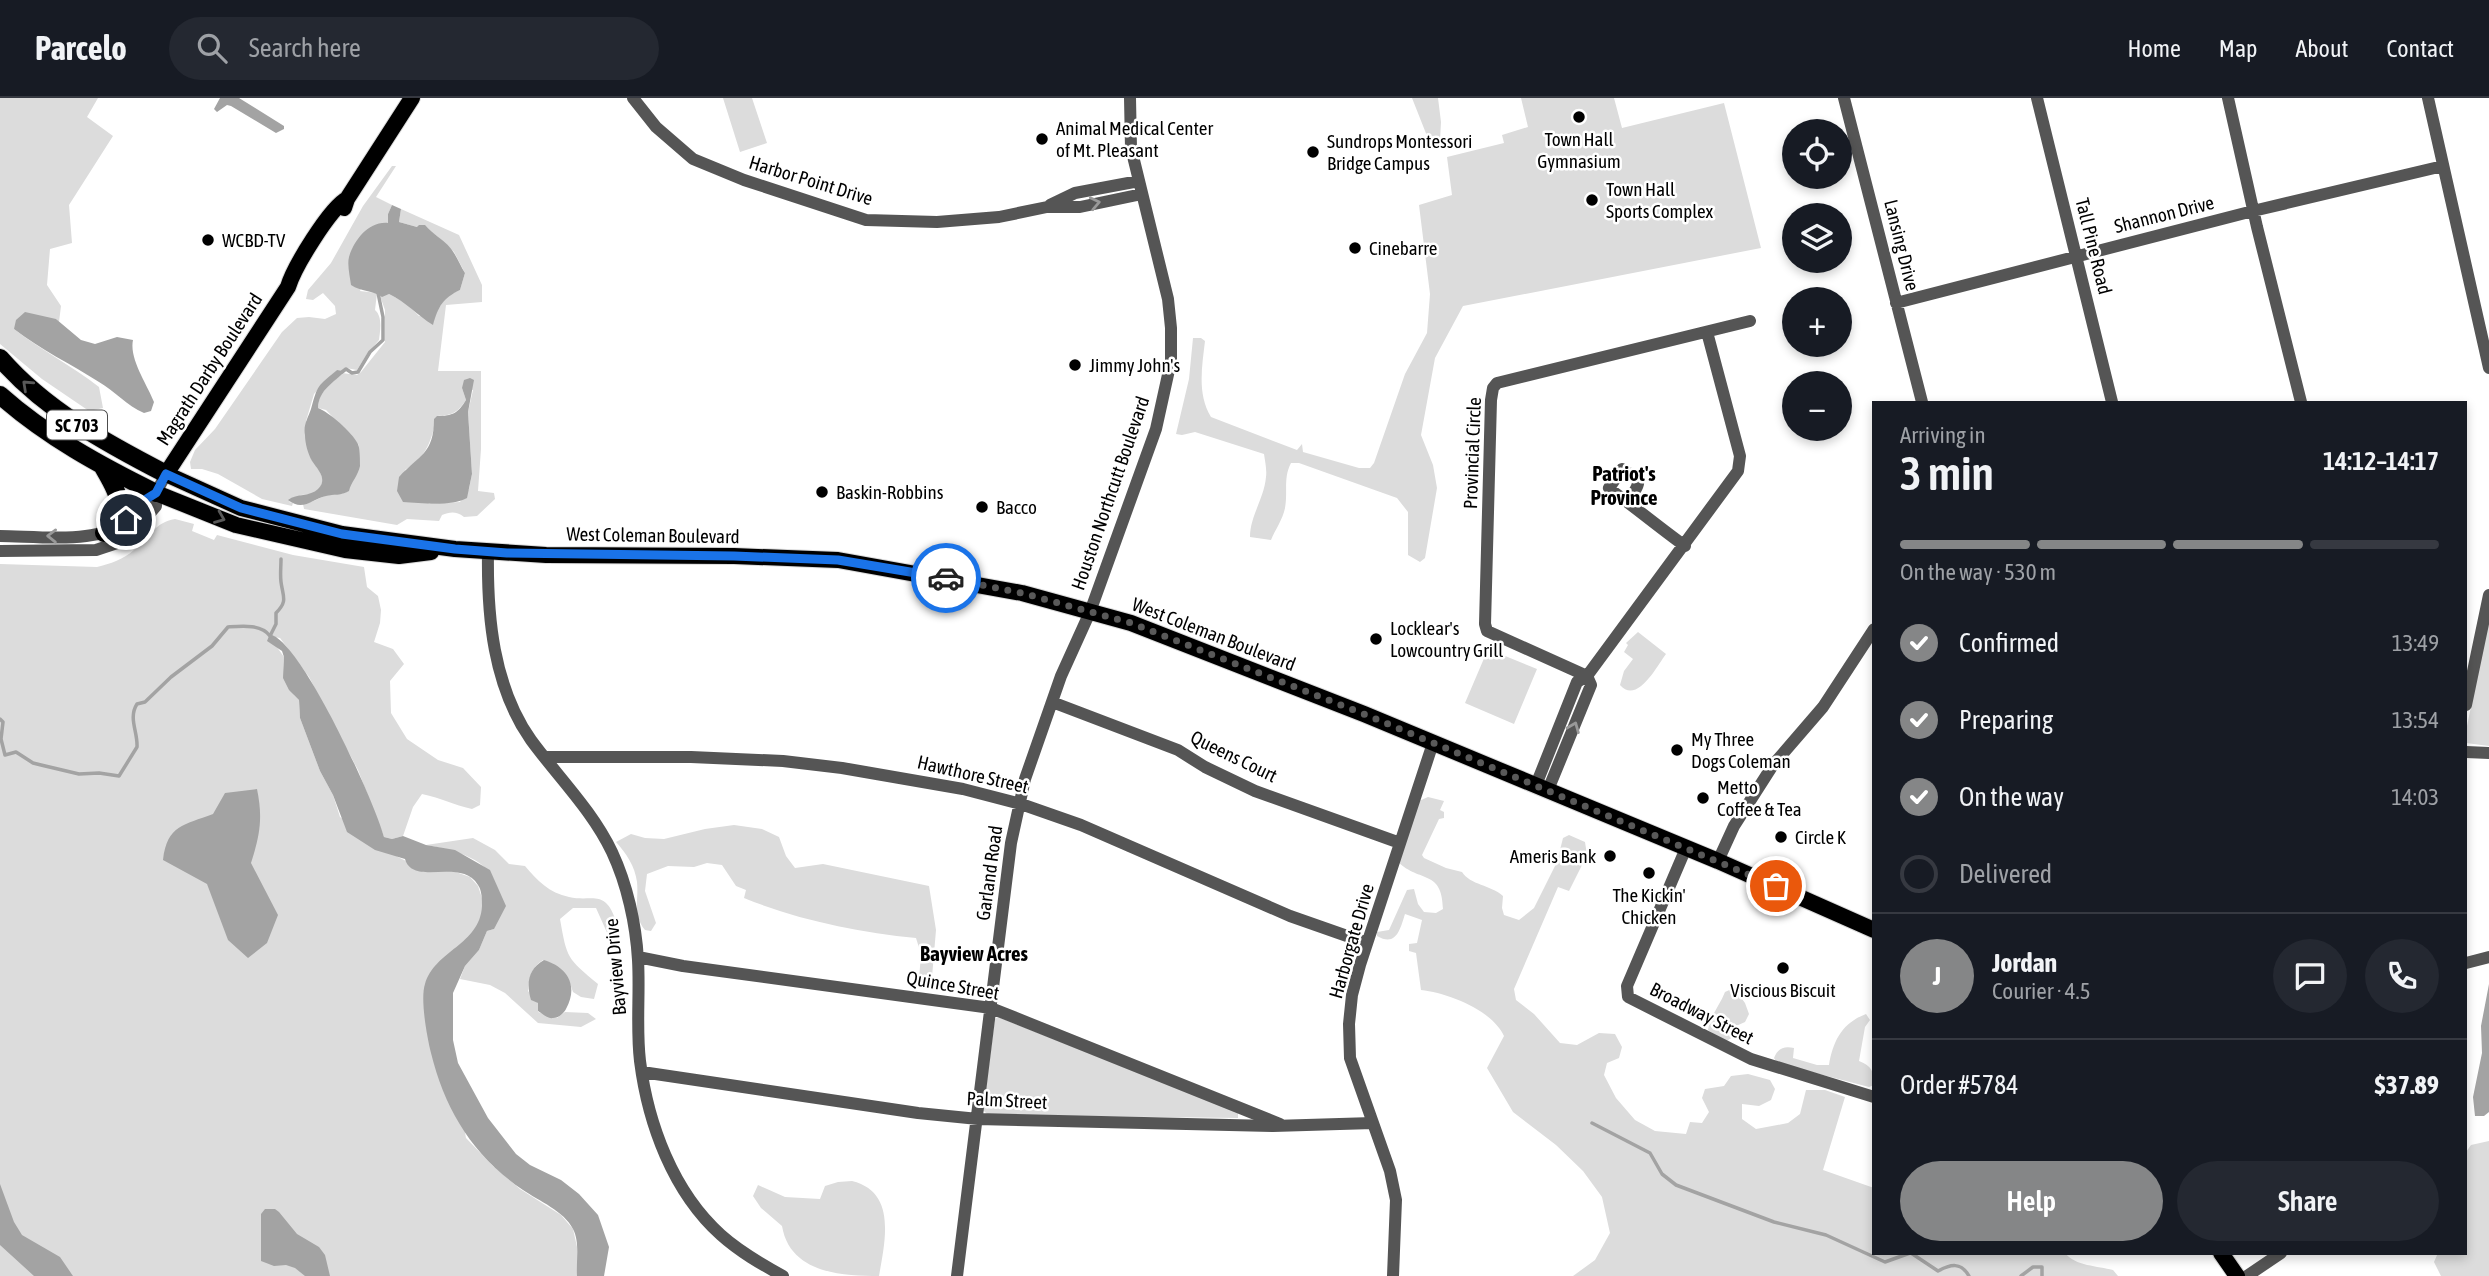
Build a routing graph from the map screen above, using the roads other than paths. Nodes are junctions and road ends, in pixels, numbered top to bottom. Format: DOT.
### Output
graph roads {
  1 [pos="412,98"];
  2 [pos="633,98"];
  3 [pos="1130,98"];
  4 [pos="1844,98"];
  5 [pos="2037,98"];
  6 [pos="2228,98"];
  7 [pos="2428,98"];
  8 [pos="2443,166"];
  9 [pos="1139,181"];
  10 [pos="1142,194"];
  11 [pos="1047,207"];
  12 [pos="2253,211"];
  13 [pos="2077,256"];
  14 [pos="1896,303"];
  15 [pos="1750,321"];
  16 [pos="1707,332"];
  17 [pos="0,358"];
  18 [pos="2489,369"];
  19 [pos="0,395"];
  20 [pos="1922,401"];
  21 [pos="2112,401"];
  22 [pos="2301,401"];
  23 [pos="103,467"];
  24 [pos="166,474"];
  25 [pos="156,493"];
  26 [pos="1630,504"];
  27 [pos="104,533"];
  28 [pos="0,536"];
  29 [pos="1685,546"];
  30 [pos="455,549"];
  31 [pos="0,551"];
  32 [pos="488,552"];
  33 [pos="2489,595"];
  34 [pos="1090,612"];
  35 [pos="1872,636"];
  36 [pos="1587,676"];
  37 [pos="2467,700"];
  38 [pos="1052,702"];
  39 [pos="1433,743"];
  40 [pos="2467,752"];
  41 [pos="2489,753"];
  42 [pos="544,757"];
  43 [pos="1542,788"];
  44 [pos="1021,804"];
  45 [pos="1400,843"];
  46 [pos="1686,848"];
  47 [pos="1718,861"];
  48 [pos="1872,929"];
  49 [pos="1367,943"];
  50 [pos="638,957"];
  51 [pos="2489,957"];
  52 [pos="2467,963"];
  53 [pos="991,1008"];
  54 [pos="642,1072"];
  55 [pos="1872,1096"];
  56 [pos="978,1119"];
  57 [pos="1373,1123"];
  58 [pos="1284,1126"];
  59 [pos="2222,1255"];
  60 [pos="2278,1255"];
  61 [pos="783,1276"];
  62 [pos="957,1276"];
  63 [pos="1393,1276"];
  64 [pos="2237,1276"];
  65 [pos="2246,1276"];
  1 -- 24 [label="main road, Magrath Darby Boulevard"];
  2 -- 11 [label="street, Harbor Point Drive"];
  3 -- 9 [label="street, Houston Northcutt Boulevard"];
  4 -- 14 [label="street, Lansing Drive"];
  5 -- 13 [label="street, Tall Pine Road"];
  6 -- 12 [label="street"];
  7 -- 8 [label="street"];
  8 -- 12 [label="street, Shannon Drive"];
  8 -- 18 [label="street"];
  9 -- 10 [label="street, Houston Northcutt Boulevard"];
  9 -- 11 [label="street, Harbor Point Drive"];
  11 -- 10 [label="street, Harbor Point Drive, one-way"];
  10 -- 34 [label="street, Houston Northcutt Boulevard"];
  12 -- 13 [label="street, Shannon Drive"];
  12 -- 22 [label="street"];
  13 -- 14 [label="street, Shannon Drive"];
  13 -- 21 [label="street, Tall Pine Road"];
  14 -- 20 [label="street, Lansing Drive"];
  15 -- 16 [label="street, Provincial Circle"];
  16 -- 29 [label="street"];
  16 -- 36 [label="street, Provincial Circle"];
  24 -- 17 [label="highway, SC 703, one-way"];
  19 -- 23 [label="highway, SC 703"];
  23 -- 25 [label="highway, SC 703"];
  23 -- 27 [label="highway"];
  24 -- 25 [label="street"];
  24 -- 30 [label="main road, West Coleman Boulevard / SC 703"];
  25 -- 27 [label="street"];
  25 -- 30 [label="main road, West Coleman Boulevard / SC 703, one-way"];
  25 -- 31 [label="street"];
  26 -- 29 [label="street"];
  27 -- 28 [label="street, one-way"];
  29 -- 36 [label="street"];
  30 -- 32 [label="main road, West Coleman Boulevard / SC 703"];
  32 -- 34 [label="main road, West Coleman Boulevard / SC 703"];
  32 -- 42 [label="street, Bayview Drive"];
  33 -- 37 [label="street"];
  34 -- 38 [label="street, Garland Road"];
  34 -- 39 [label="main road, West Coleman Boulevard / SC 703"];
  35 -- 47 [label="street"];
  36 -- 43 [label="street"];
  38 -- 44 [label="street, Garland Road"];
  38 -- 45 [label="street, Queens Court"];
  39 -- 43 [label="main road, West Coleman Boulevard / SC 703"];
  39 -- 45 [label="street, Harborgate Drive"];
  40 -- 41 [label="street"];
  42 -- 44 [label="street, Hawthore Street"];
  42 -- 50 [label="street, Bayview Drive"];
  43 -- 46 [label="main road, West Coleman Boulevard / SC 703"];
  44 -- 49 [label="street, Hawthore Street"];
  44 -- 53 [label="street, Garland Road"];
  45 -- 49 [label="street, Harborgate Drive"];
  46 -- 47 [label="main road, West Coleman Boulevard / SC 703"];
  46 -- 55 [label="street, Broadway Street"];
  47 -- 48 [label="main road, West Coleman Boulevard / SC 703"];
  49 -- 57 [label="street, Harborgate Drive"];
  50 -- 53 [label="street, Quince Street"];
  50 -- 54 [label="street, Bayview Drive"];
  51 -- 52 [label="street"];
  53 -- 56 [label="street, Garland Road"];
  53 -- 58 [label="street, Quince Street"];
  54 -- 56 [label="street, Palm Street"];
  54 -- 61 [label="street, Bayview Drive"];
  56 -- 58 [label="street, Palm Street"];
  56 -- 62 [label="street, Garland Road"];
  57 -- 58 [label="street, Palm Street"];
  57 -- 63 [label="street, Harborgate Drive"];
  59 -- 64 [label="main road"];
  60 -- 65 [label="street"];
}
